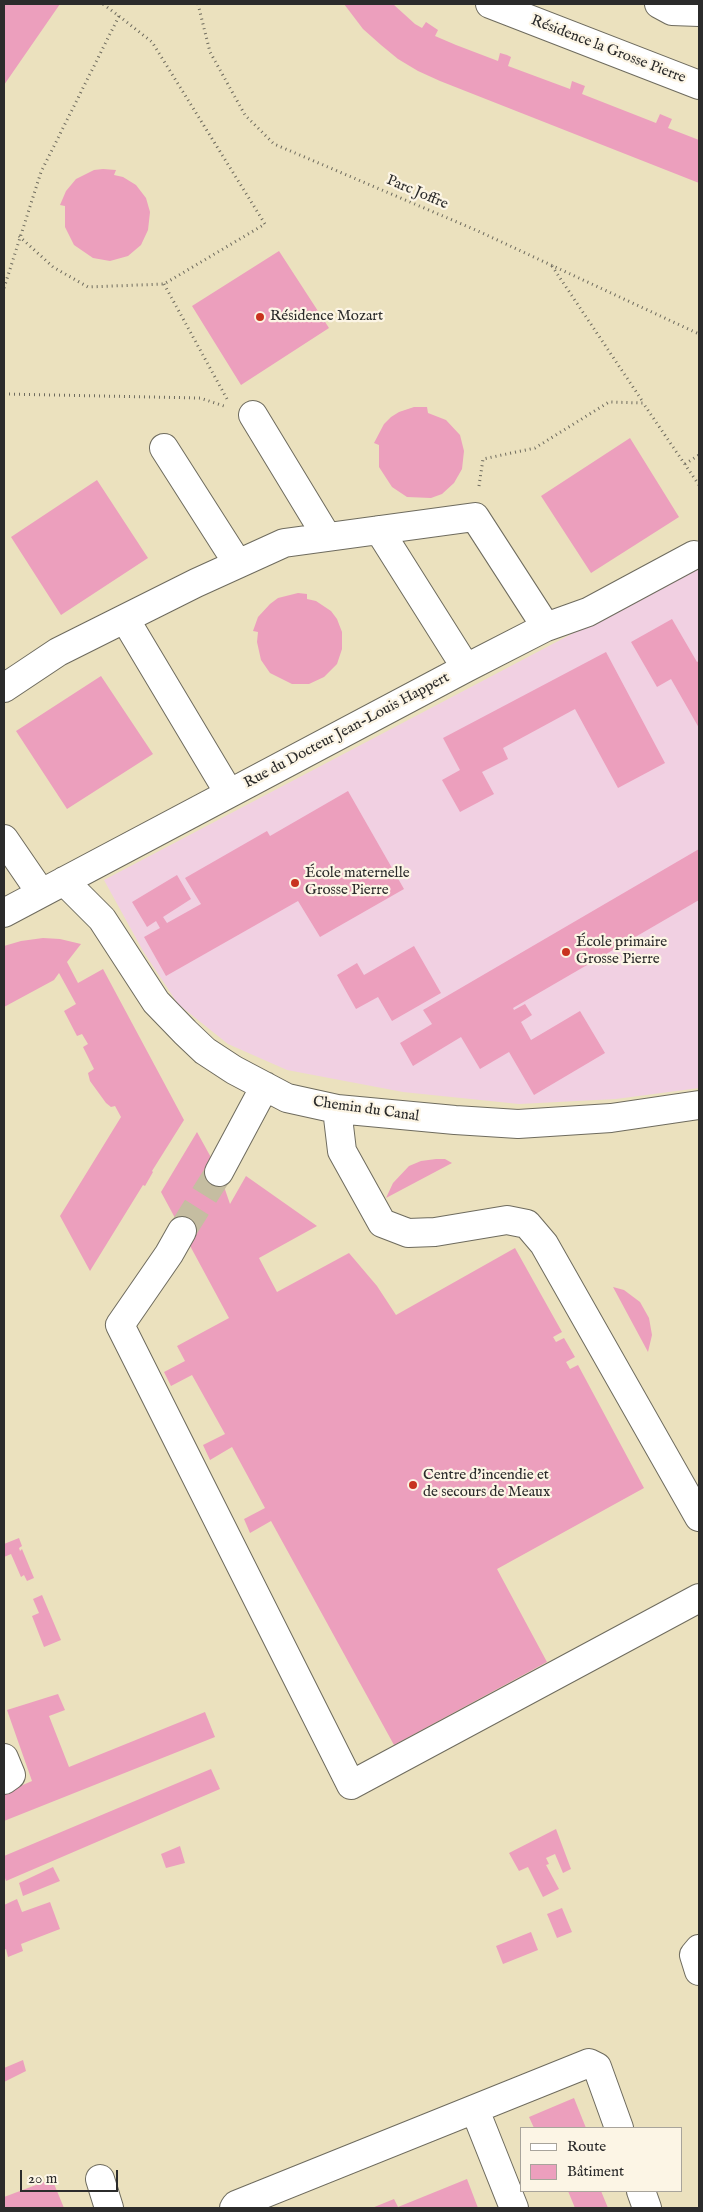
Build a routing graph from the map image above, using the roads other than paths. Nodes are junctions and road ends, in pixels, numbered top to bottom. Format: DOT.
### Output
graph roads {
  1 [pos="490,4"];
  2 [pos="658,4"];
  3 [pos="699,12"];
  4 [pos="699,85"];
  5 [pos="243,412"];
  6 [pos="164,448"];
  7 [pos="379,530"];
  8 [pos="327,538"];
  9 [pos="694,555"];
  10 [pos="238,564"];
  11 [pos="125,619"];
  12 [pos="546,627"];
  13 [pos="466,668"];
  14 [pos="4,688"];
  15 [pos="229,793"];
  16 [pos="4,840"];
  17 [pos="52,887"];
  18 [pos="4,913"];
  19 [pos="265,1086"];
  20 [pos="699,1107"];
  21 [pos="337,1109"];
  22 [pos="219,1172"];
  23 [pos="182,1231"];
  24 [pos="699,1517"];
  25 [pos="699,1598"];
  26 [pos="4,1758"];
  27 [pos="4,1780"];
  28 [pos="699,1949"];
  29 [pos="699,1971"];
  30 [pos="475,2110"];
  31 [pos="619,2127"];
  32 [pos="100,2179"];
  33 [pos="641,2192"];
  34 [pos="109,2208"];
  35 [pos="234,2208"];
  36 [pos="514,2208"];
  37 [pos="647,2208"];
  1 -- 4 [label="street, Résidence la Grosse Pierre"];
  2 -- 3 [label="street"];
  5 -- 8 [label="street"];
  6 -- 10 [label="street"];
  7 -- 8 [label="street"];
  7 -- 12 [label="street"];
  7 -- 13 [label="street"];
  8 -- 10 [label="street"];
  9 -- 12 [label="street, Rue du Docteur Jean-Louis Happert"];
  10 -- 11 [label="street"];
  11 -- 14 [label="street"];
  11 -- 15 [label="street"];
  12 -- 13 [label="street, Rue du Docteur Jean-Louis Happert"];
  13 -- 15 [label="street, Rue du Docteur Jean-Louis Happert"];
  15 -- 17 [label="street, Rue du Docteur Jean-Louis Happert"];
  16 -- 17 [label="street, Chemin du Canal"];
  17 -- 18 [label="street, Rue du Docteur Jean-Louis Happert"];
  17 -- 19 [label="street, Chemin du Canal"];
  19 -- 21 [label="street, Chemin du Canal"];
  19 -- 22 [label="street"];
  20 -- 21 [label="street, Chemin du Canal"];
  21 -- 24 [label="street"];
  23 -- 25 [label="street"];
  26 -- 27 [label="street"];
  28 -- 29 [label="street"];
  30 -- 31 [label="street"];
  30 -- 35 [label="street"];
  30 -- 36 [label="street"];
  32 -- 34 [label="street"];
  33 -- 37 [label="street"];
}
